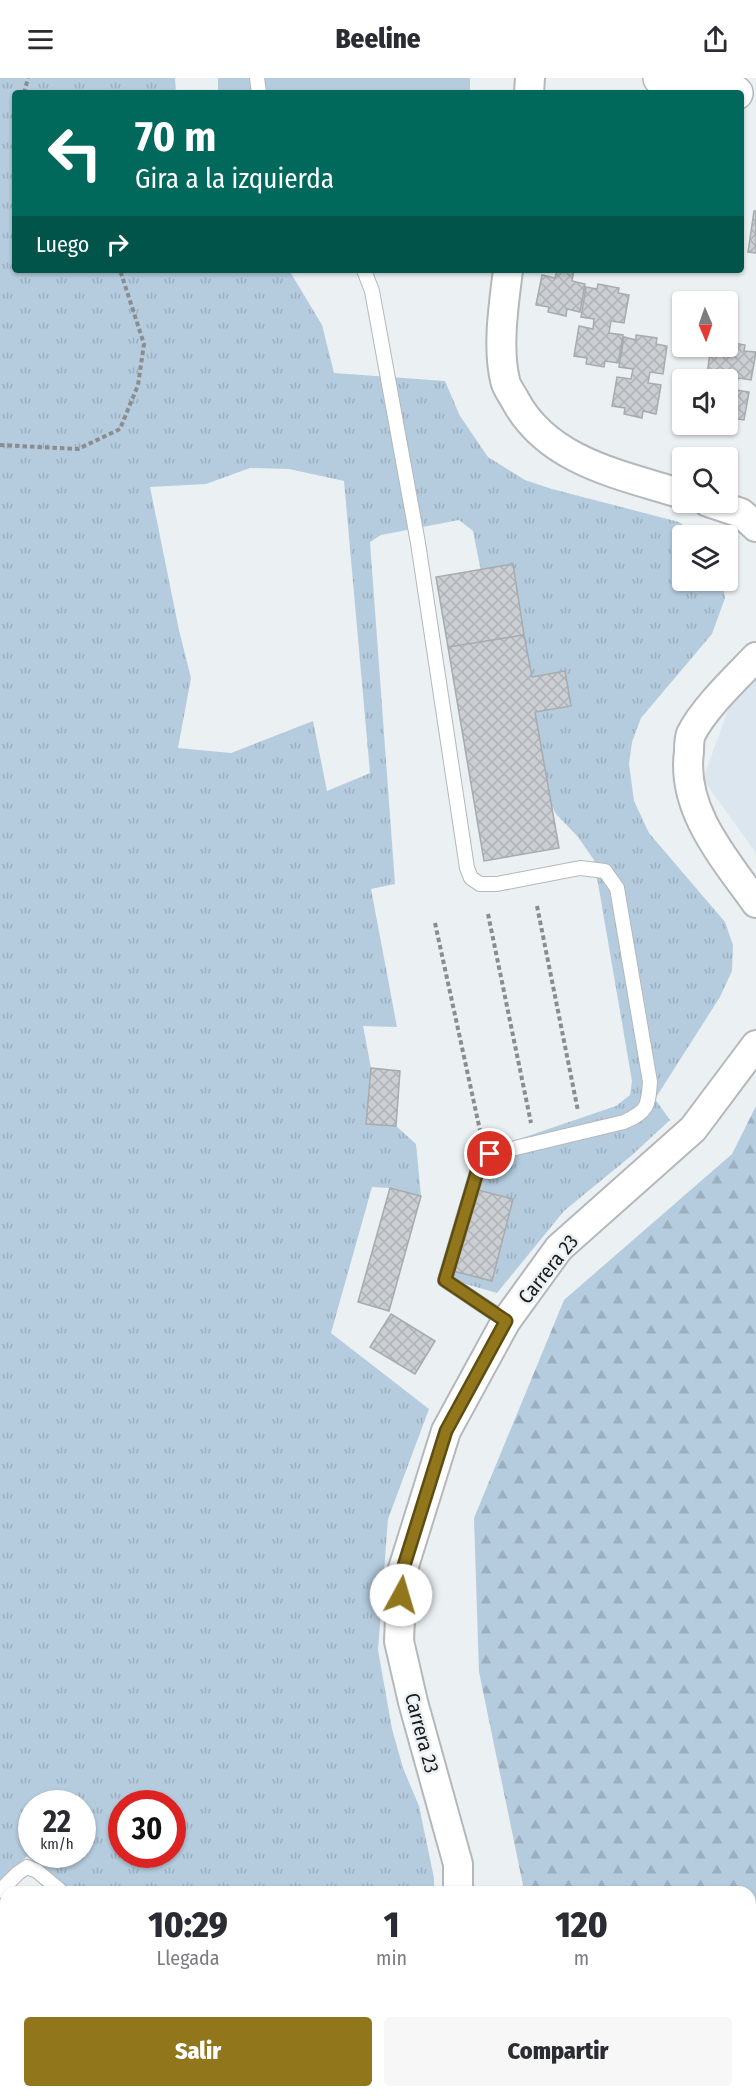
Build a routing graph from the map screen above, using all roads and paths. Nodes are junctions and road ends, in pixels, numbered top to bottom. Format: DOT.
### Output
graph roads {
  1 [pos="660,78"];
  2 [pos="721,90"];
  3 [pos="121,273"];
  4 [pos="365,273"];
  5 [pos="508,273"];
  6 [pos="0,445"];
  7 [pos="672,491"];
  8 [pos="738,512"];
  9 [pos="756,527"];
  10 [pos="756,657"];
  11 [pos="756,903"];
  12 [pos="537,906"];
  13 [pos="488,915"];
  14 [pos="435,923"];
  15 [pos="756,1045"];
  16 [pos="579,1118"];
  17 [pos="532,1127"];
  18 [pos="481,1136"];
  19 [pos="506,1321"];
  20 [pos="5,1886"];
  21 [pos="55,1886"];
  22 [pos="458,1886"];
  1 -- 2 [label="street"];
  3 -- 6 [label="path"];
  4 -- 19 [label="lane"];
  5 -- 7 [label="street"];
  8 -- 9 [label="street"];
  10 -- 11 [label="street"];
  12 -- 16 [label="path"];
  13 -- 17 [label="path"];
  14 -- 18 [label="path"];
  15 -- 19 [label="street, Carrera 23"];
  19 -- 22 [label="street, Carrera 23"];
  20 -- 21 [label="lane"];
}
